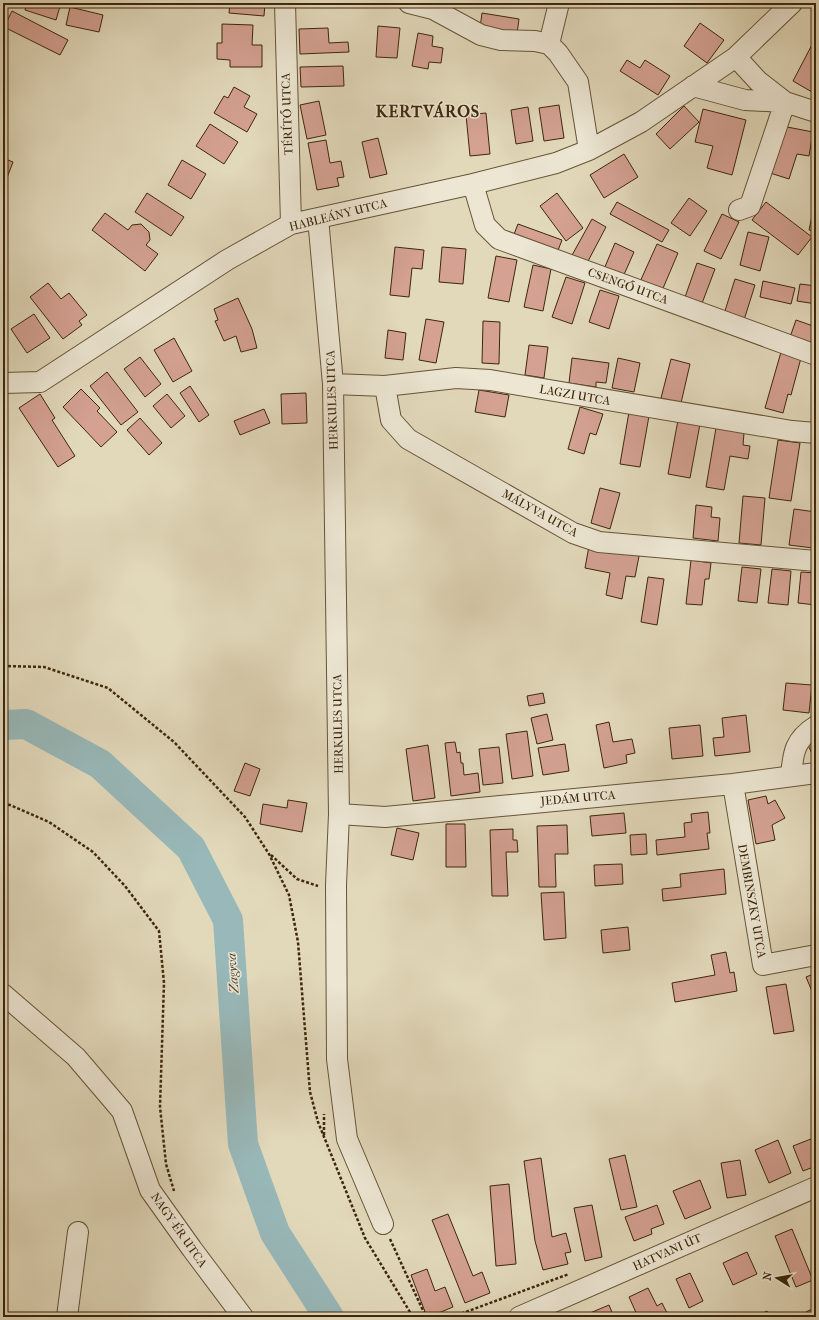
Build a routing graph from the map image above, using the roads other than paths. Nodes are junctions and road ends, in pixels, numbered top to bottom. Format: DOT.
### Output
graph roads {
  1 [pos="285,3"];
  2 [pos="410,3"];
  3 [pos="559,3"];
  4 [pos="792,3"];
  5 [pos="550,44"];
  6 [pos="736,57"];
  7 [pos="693,86"];
  8 [pos="785,102"];
  9 [pos="816,112"];
  10 [pos="589,150"];
  11 [pos="473,184"];
  12 [pos="739,210"];
  13 [pos="318,218"];
  14 [pos="291,224"];
  15 [pos="816,355"];
  16 [pos="3,383"];
  17 [pos="333,384"];
  18 [pos="385,386"];
  19 [pos="816,433"];
  20 [pos="816,561"];
  21 [pos="816,726"];
  22 [pos="816,773"];
  23 [pos="791,776"];
  24 [pos="732,784"];
  25 [pos="339,814"];
  26 [pos="816,955"];
  27 [pos="3,994"];
  28 [pos="816,1187"];
  29 [pos="383,1224"];
  30 [pos="78,1232"];
  31 [pos="67,1317"];
  32 [pos="243,1317"];
  33 [pos="519,1317"];
  1 -- 14 [label="street, TÉRÍTŐ UTCA"];
  2 -- 5 [label="street"];
  3 -- 5 [label="street"];
  4 -- 6 [label="street, HABLEÁNY UTCA"];
  5 -- 10 [label="street"];
  6 -- 7 [label="street, HABLEÁNY UTCA"];
  6 -- 8 [label="street"];
  7 -- 8 [label="street"];
  7 -- 10 [label="street, HABLEÁNY UTCA"];
  8 -- 9 [label="street"];
  8 -- 12 [label="street"];
  10 -- 11 [label="street, HABLEÁNY UTCA"];
  11 -- 13 [label="street, HABLEÁNY UTCA"];
  11 -- 15 [label="street, CSENGŐ UTCA"];
  13 -- 14 [label="street, HABLEÁNY UTCA"];
  13 -- 17 [label="street, HERKULES UTCA"];
  14 -- 16 [label="street, HABLEÁNY UTCA"];
  17 -- 18 [label="street, LAGZI UTCA"];
  17 -- 25 [label="street, HERKULES UTCA"];
  18 -- 19 [label="street, LAGZI UTCA"];
  18 -- 20 [label="street, MÁLYVA UTCA"];
  21 -- 23 [label="street"];
  22 -- 23 [label="street, JEDÁM UTCA"];
  23 -- 24 [label="street, JEDÁM UTCA"];
  24 -- 25 [label="street, JEDÁM UTCA"];
  24 -- 26 [label="street, DEMBINSZKY UTCA"];
  25 -- 29 [label="street, HERKULES UTCA"];
  27 -- 32 [label="street, NAGY-ÉR UTCA"];
  28 -- 33 [label="street, HATVANI ÚT"];
  30 -- 31 [label="street"];
}
